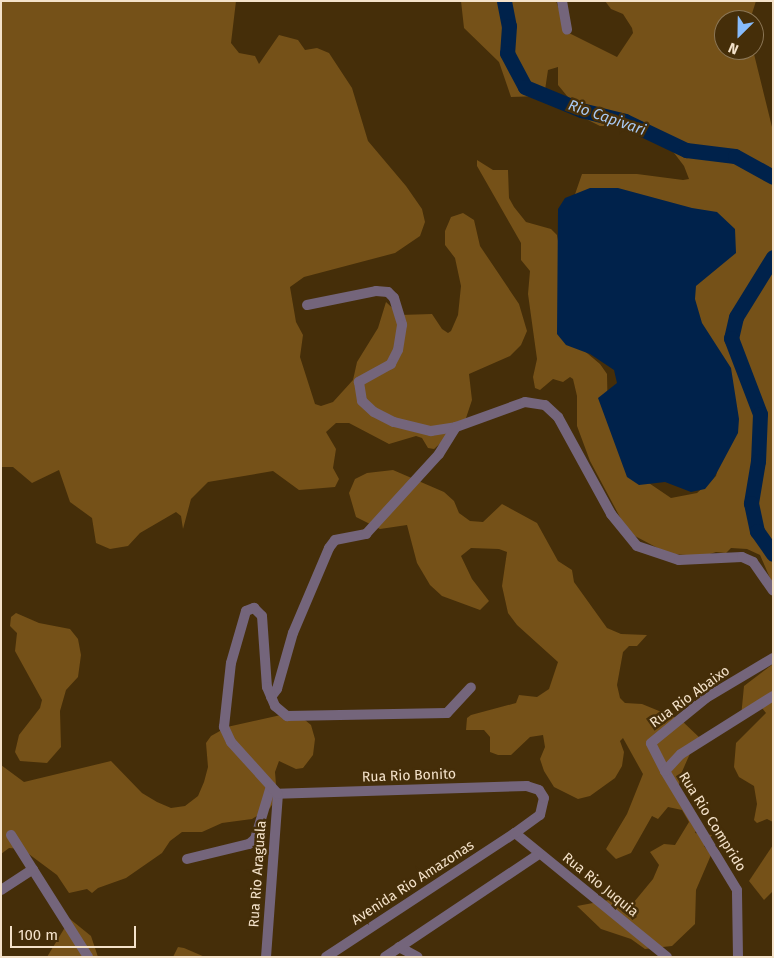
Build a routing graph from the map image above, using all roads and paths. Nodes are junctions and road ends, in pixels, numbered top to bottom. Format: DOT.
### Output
graph roads {
  1 [pos="562,1"];
  2 [pos="567,30"];
  3 [pos="308,304"];
  4 [pos="456,427"];
  5 [pos="773,591"];
  6 [pos="773,658"];
  7 [pos="471,687"];
  8 [pos="773,696"];
  9 [pos="271,697"];
  10 [pos="668,768"];
  11 [pos="275,790"];
  12 [pos="516,833"];
  13 [pos="11,835"];
  14 [pos="539,854"];
  15 [pos="187,859"];
  16 [pos="34,869"];
  17 [pos="1,890"];
  18 [pos="399,947"];
  19 [pos="88,957"];
  20 [pos="266,957"];
  21 [pos="326,957"];
  22 [pos="385,957"];
  23 [pos="418,957"];
  24 [pos="668,957"];
  25 [pos="738,957"];
  1 -- 2 [label="street"];
  3 -- 4 [label="street"];
  4 -- 5 [label="street"];
  4 -- 9 [label="street"];
  6 -- 10 [label="street, Rua Rio Abaixo"];
  7 -- 9 [label="street"];
  8 -- 10 [label="street"];
  9 -- 11 [label="street"];
  10 -- 25 [label="street, Rua Rio Comprido"];
  11 -- 12 [label="street, Rua Rio Bonito"];
  11 -- 15 [label="street"];
  11 -- 20 [label="street, Rua Rio Araguala"];
  12 -- 14 [label="street, Rua Rio Juquia"];
  12 -- 21 [label="street, Avenida Rio Amazonas"];
  13 -- 16 [label="street"];
  14 -- 18 [label="street"];
  14 -- 24 [label="street, Rua Rio Juquia"];
  16 -- 17 [label="street"];
  16 -- 19 [label="street"];
  18 -- 22 [label="street"];
  18 -- 23 [label="street"];
}
